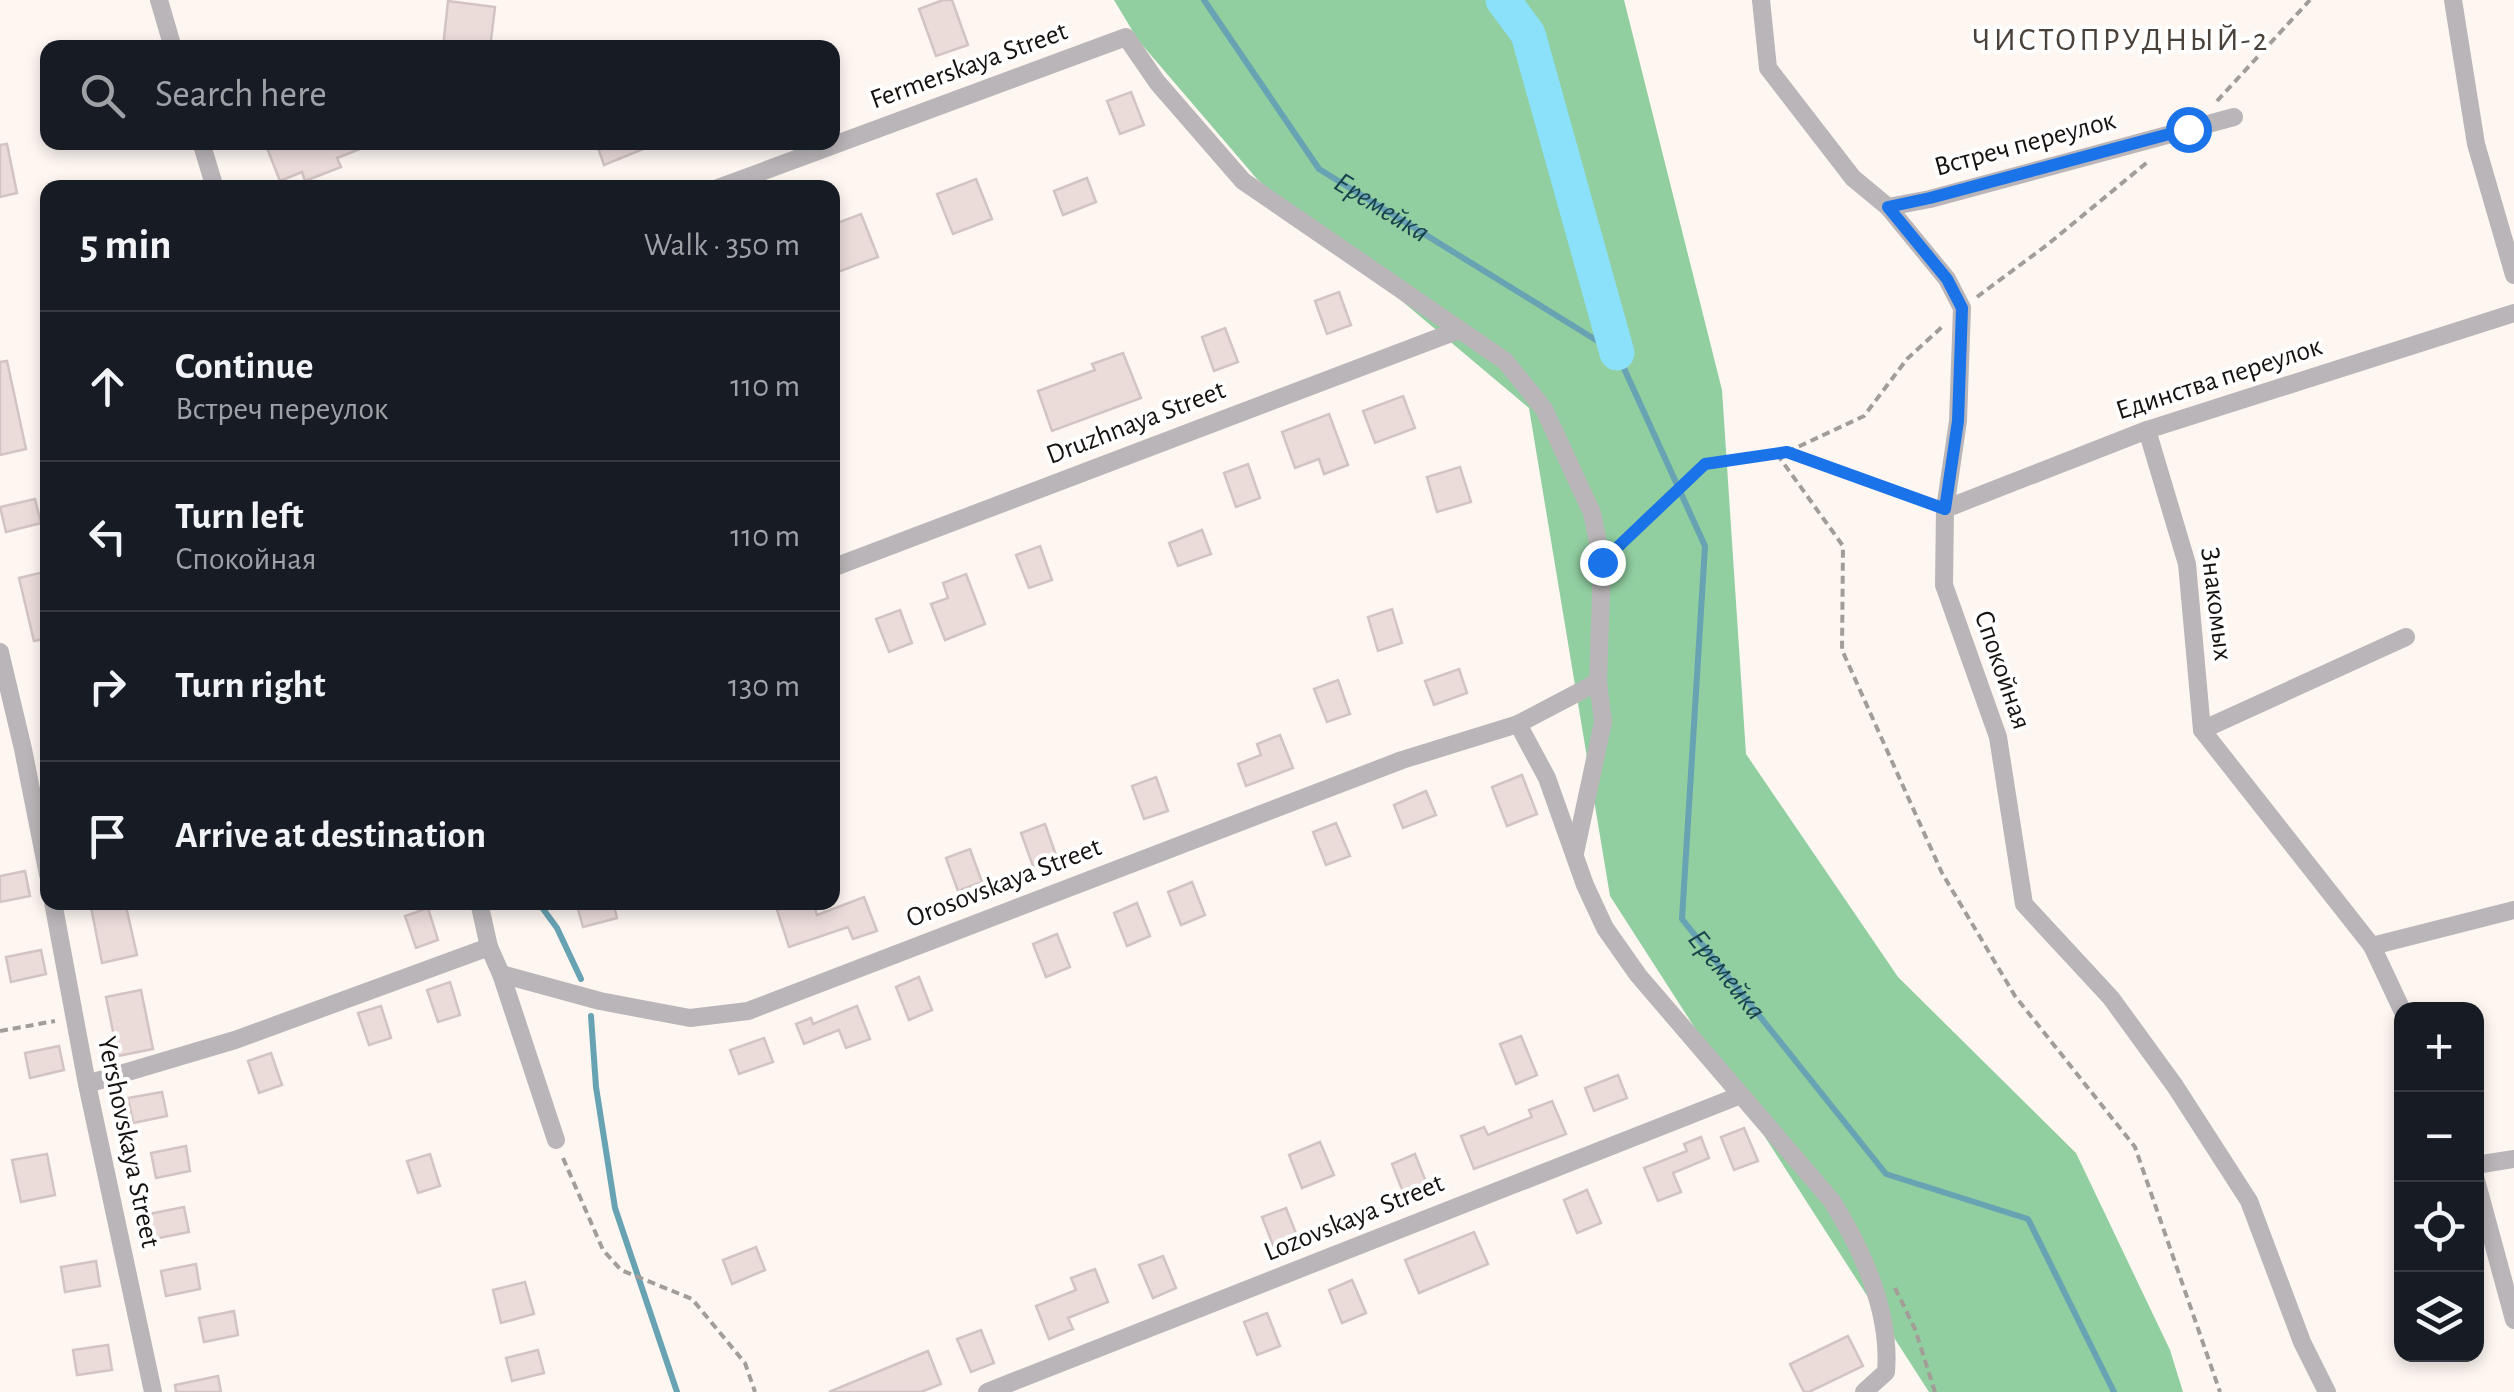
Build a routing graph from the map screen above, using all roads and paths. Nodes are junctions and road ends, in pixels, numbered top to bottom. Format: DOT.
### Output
graph roads {
  1 [pos="158,0"];
  2 [pos="1761,0"];
  3 [pos="2310,0"];
  4 [pos="2453,0"];
  5 [pos="170,40"];
  6 [pos="2212,106"];
  7 [pos="2234,117"];
  8 [pos="840,143"];
  9 [pos="204,150"];
  10 [pos="821,150"];
  11 [pos="2158,154"];
  12 [pos="2142,167"];
  13 [pos="213,180"];
  14 [pos="740,180"];
  15 [pos="1888,207"];
  16 [pos="2514,275"];
  17 [pos="2514,312"];
  18 [pos="1459,330"];
  19 [pos="2147,430"];
  20 [pos="1777,454"];
  21 [pos="1945,509"];
  22 [pos="1602,562"];
  23 [pos="840,565"];
  24 [pos="2406,637"];
  25 [pos="0,652"];
  26 [pos="1598,682"];
  27 [pos="1518,724"];
  28 [pos="2202,730"];
  29 [pos="40,833"];
  30 [pos="1575,853"];
  31 [pos="54,910"];
  32 [pos="481,910"];
  33 [pos="2514,910"];
  34 [pos="2372,946"];
  35 [pos="490,947"];
  36 [pos="501,974"];
  37 [pos="2398,1002"];
  38 [pos="74,1018"];
  39 [pos="0,1031"];
  40 [pos="87,1084"];
  41 [pos="1741,1095"];
  42 [pos="556,1140"];
  43 [pos="2514,1159"];
  44 [pos="2484,1164"];
  45 [pos="2477,1182"];
  46 [pos="1893,1283"];
  47 [pos="2514,1320"];
  48 [pos="153,1392"];
  49 [pos="755,1392"];
  50 [pos="988,1392"];
  51 [pos="1864,1392"];
  52 [pos="1935,1392"];
  53 [pos="2220,1392"];
  54 [pos="2327,1392"];
  1 -- 5 [label="street"];
  2 -- 15 [label="street, Спокойная"];
  3 -- 6 [label="path"];
  4 -- 16 [label="street"];
  7 -- 15 [label="street, Встреч переулок"];
  8 -- 18 [label="street, Fermerskaya Street"];
  9 -- 13 [label="street"];
  10 -- 14 [label="street, Fermerskaya Street"];
  11 -- 12 [label="path"];
  15 -- 21 [label="street, Спокойная"];
  17 -- 19 [label="street, Единства переулок"];
  18 -- 22 [label="street"];
  18 -- 23 [label="street, Druzhnaya Street"];
  19 -- 21 [label="street, Единства переулок"];
  19 -- 28 [label="street, Знакомых"];
  20 -- 21 [label="path"];
  20 -- 22 [label="path"];
  20 -- 53 [label="path"];
  21 -- 54 [label="street, Спокойная"];
  22 -- 26 [label="street"];
  24 -- 28 [label="street"];
  25 -- 29 [label="street"];
  26 -- 27 [label="street, Orosovskaya Street"];
  26 -- 30 [label="street"];
  27 -- 30 [label="street"];
  27 -- 36 [label="street, Orosovskaya Street"];
  28 -- 34 [label="street"];
  30 -- 41 [label="street"];
  31 -- 38 [label="street, Yershovskaya Street"];
  32 -- 35 [label="street"];
  33 -- 34 [label="street"];
  34 -- 37 [label="street"];
  35 -- 36 [label="street"];
  35 -- 40 [label="street"];
  36 -- 42 [label="street"];
  38 -- 39 [label="path"];
  38 -- 40 [label="street, Yershovskaya Street"];
  40 -- 48 [label="street, Yershovskaya Street"];
  41 -- 50 [label="street, Lozovskaya Street"];
  41 -- 51 [label="street"];
  42 -- 49 [label="path"];
  43 -- 44 [label="street"];
  45 -- 47 [label="street"];
  46 -- 52 [label="path"];
}
